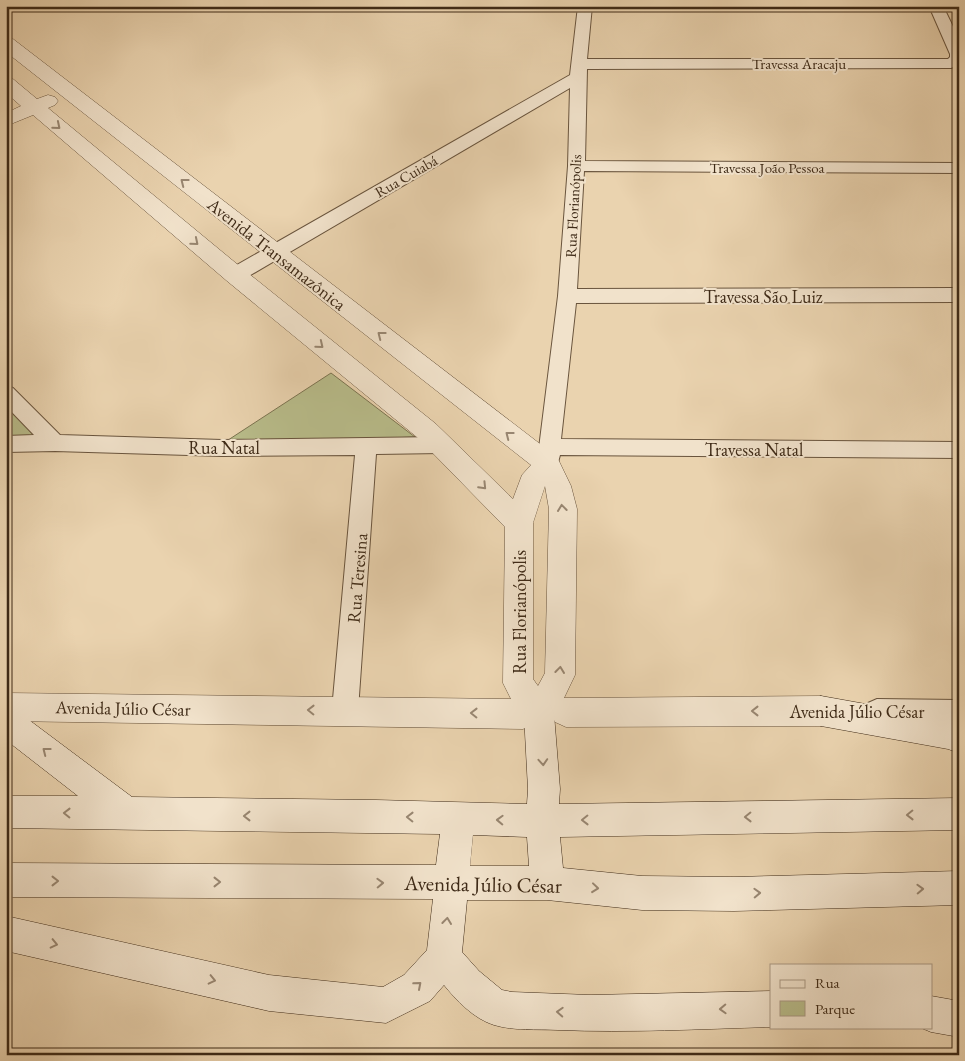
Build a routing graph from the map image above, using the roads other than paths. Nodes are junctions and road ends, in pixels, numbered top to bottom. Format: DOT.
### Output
graph roads {
  1 [pos="585,6"];
  2 [pos="936,6"];
  3 [pos="6,43"];
  4 [pos="579,70"];
  5 [pos="48,75"];
  6 [pos="9,89"];
  7 [pos="68,91"];
  8 [pos="35,107"];
  9 [pos="6,120"];
  10 [pos="576,166"];
  11 [pos="959,168"];
  12 [pos="274,252"];
  13 [pos="235,275"];
  14 [pos="959,295"];
  15 [pos="567,296"];
  16 [pos="6,393"];
  17 [pos="55,443"];
  18 [pos="6,444"];
  19 [pos="366,445"];
  20 [pos="442,445"];
  21 [pos="959,450"];
  22 [pos="549,456"];
  23 [pos="519,523"];
  24 [pos="6,707"];
  25 [pos="345,710"];
  26 [pos="821,711"];
  27 [pos="959,712"];
  28 [pos="543,713"];
  29 [pos="6,721"];
  30 [pos="959,738"];
  31 [pos="6,812"];
  32 [pos="126,813"];
  33 [pos="959,814"];
  34 [pos="458,818"];
  35 [pos="542,821"];
  36 [pos="6,880"];
  37 [pos="452,883"];
  38 [pos="547,883"];
  39 [pos="959,888"];
  40 [pos="6,933"];
  41 [pos="444,958"];
  42 [pos="770,1009"];
  43 [pos="932,1014"];
  44 [pos="959,1019"];
  1 -- 4 [label="street, Rua Florianópolis"];
  2 -- 4 [label="street, Travessa Aracaju"];
  3 -- 5 [label="street, Avenida Transamazônica"];
  4 -- 10 [label="street, Rua Florianópolis"];
  4 -- 12 [label="street, Rua Cuiabá"];
  5 -- 6 [label="street"];
  5 -- 7 [label="street, Avenida Transamazônica"];
  6 -- 8 [label="street"];
  7 -- 8 [label="street"];
  12 -- 7 [label="street, Avenida Transamazônica, one-way"];
  8 -- 9 [label="street"];
  8 -- 13 [label="street, one-way"];
  10 -- 11 [label="street, Travessa João Pessoa"];
  10 -- 15 [label="street, Rua Florianópolis"];
  12 -- 13 [label="street, Rua Cuiabá"];
  22 -- 12 [label="street, Avenida Transamazônica, one-way"];
  13 -- 20 [label="street, one-way"];
  14 -- 15 [label="street, Travessa São Luiz"];
  15 -- 22 [label="street, Rua Florianópolis"];
  16 -- 17 [label="street"];
  17 -- 18 [label="street, Rua Natal"];
  17 -- 19 [label="street, Rua Natal"];
  19 -- 20 [label="street, Rua Natal"];
  19 -- 25 [label="street, Rua Teresina"];
  20 -- 23 [label="street, one-way"];
  21 -- 22 [label="street, Travessa Natal"];
  22 -- 23 [label="street, Rua Florianópolis"];
  28 -- 22 [label="street, one-way"];
  23 -- 28 [label="street, Rua Florianópolis"];
  25 -- 24 [label="street, Avenida Júlio César, one-way"];
  28 -- 25 [label="street, Avenida Júlio César, one-way"];
  26 -- 27 [label="street, Avenida Júlio César"];
  26 -- 28 [label="street, Avenida Júlio César, one-way"];
  26 -- 30 [label="street"];
  28 -- 35 [label="street, one-way"];
  32 -- 29 [label="street, one-way"];
  32 -- 31 [label="street, one-way"];
  34 -- 32 [label="street, one-way"];
  33 -- 35 [label="street, one-way"];
  35 -- 34 [label="street, one-way"];
  34 -- 37 [label="street"];
  35 -- 38 [label="street"];
  36 -- 37 [label="street, Avenida Júlio César, one-way"];
  37 -- 38 [label="street, Avenida Júlio César"];
  41 -- 37 [label="street, one-way"];
  38 -- 39 [label="street, Avenida Júlio César, one-way"];
  40 -- 41 [label="street, one-way"];
  42 -- 41 [label="street, one-way"];
  43 -- 44 [label="street"];
}
